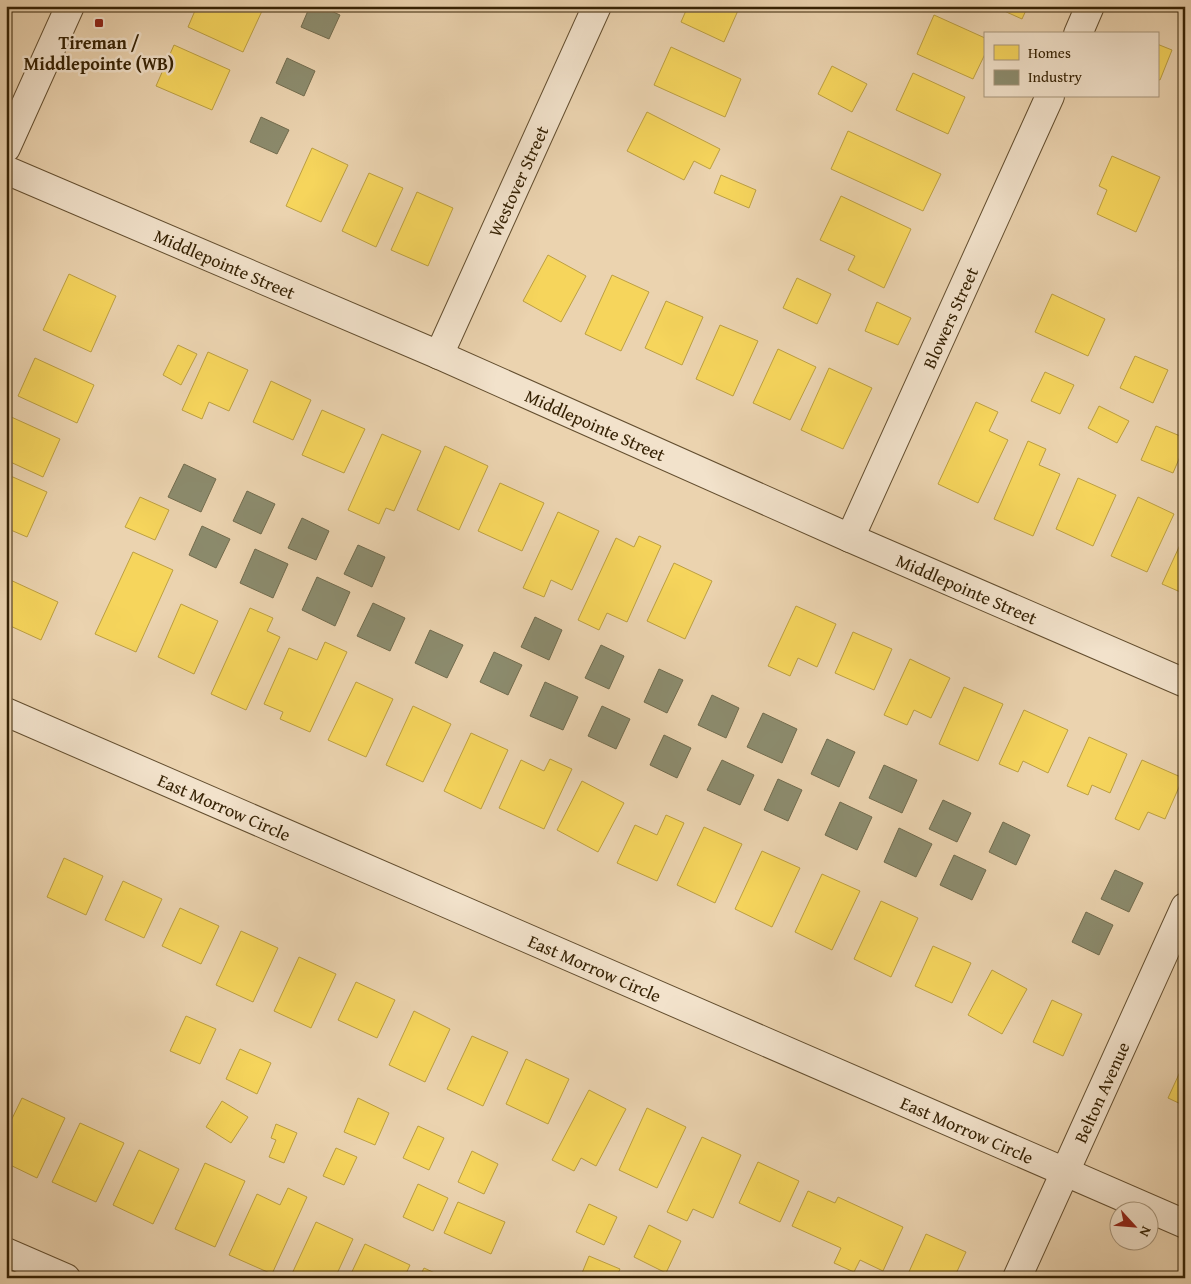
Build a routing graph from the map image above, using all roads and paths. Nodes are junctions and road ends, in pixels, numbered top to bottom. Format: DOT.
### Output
graph roads {
  1 [pos="70,6"];
  2 [pos="597,6"];
  3 [pos="1090,6"];
  4 [pos="1079,32"];
  5 [pos="1049,98"];
  6 [pos="6,148"];
  7 [pos="6,170"];
  8 [pos="439,355"];
  9 [pos="850,538"];
  10 [pos="1185,683"];
  11 [pos="6,712"];
  12 [pos="1185,907"];
  13 [pos="1065,1171"];
  14 [pos="1185,1224"];
  15 [pos="6,1252"];
  16 [pos="66,1278"];
  17 [pos="1016,1278"];
  1 -- 6 [label="street"];
  2 -- 8 [label="street, Westover Street"];
  3 -- 4 [label="street"];
  5 -- 9 [label="street, Blowers Street"];
  7 -- 8 [label="street, Middlepointe Street"];
  8 -- 9 [label="street, Middlepointe Street"];
  9 -- 10 [label="street, Middlepointe Street"];
  11 -- 13 [label="street, East Morrow Circle"];
  12 -- 13 [label="street, Belton Avenue"];
  13 -- 14 [label="street, East Morrow Circle"];
  13 -- 17 [label="street, Belton Avenue"];
  15 -- 16 [label="street"];
}
